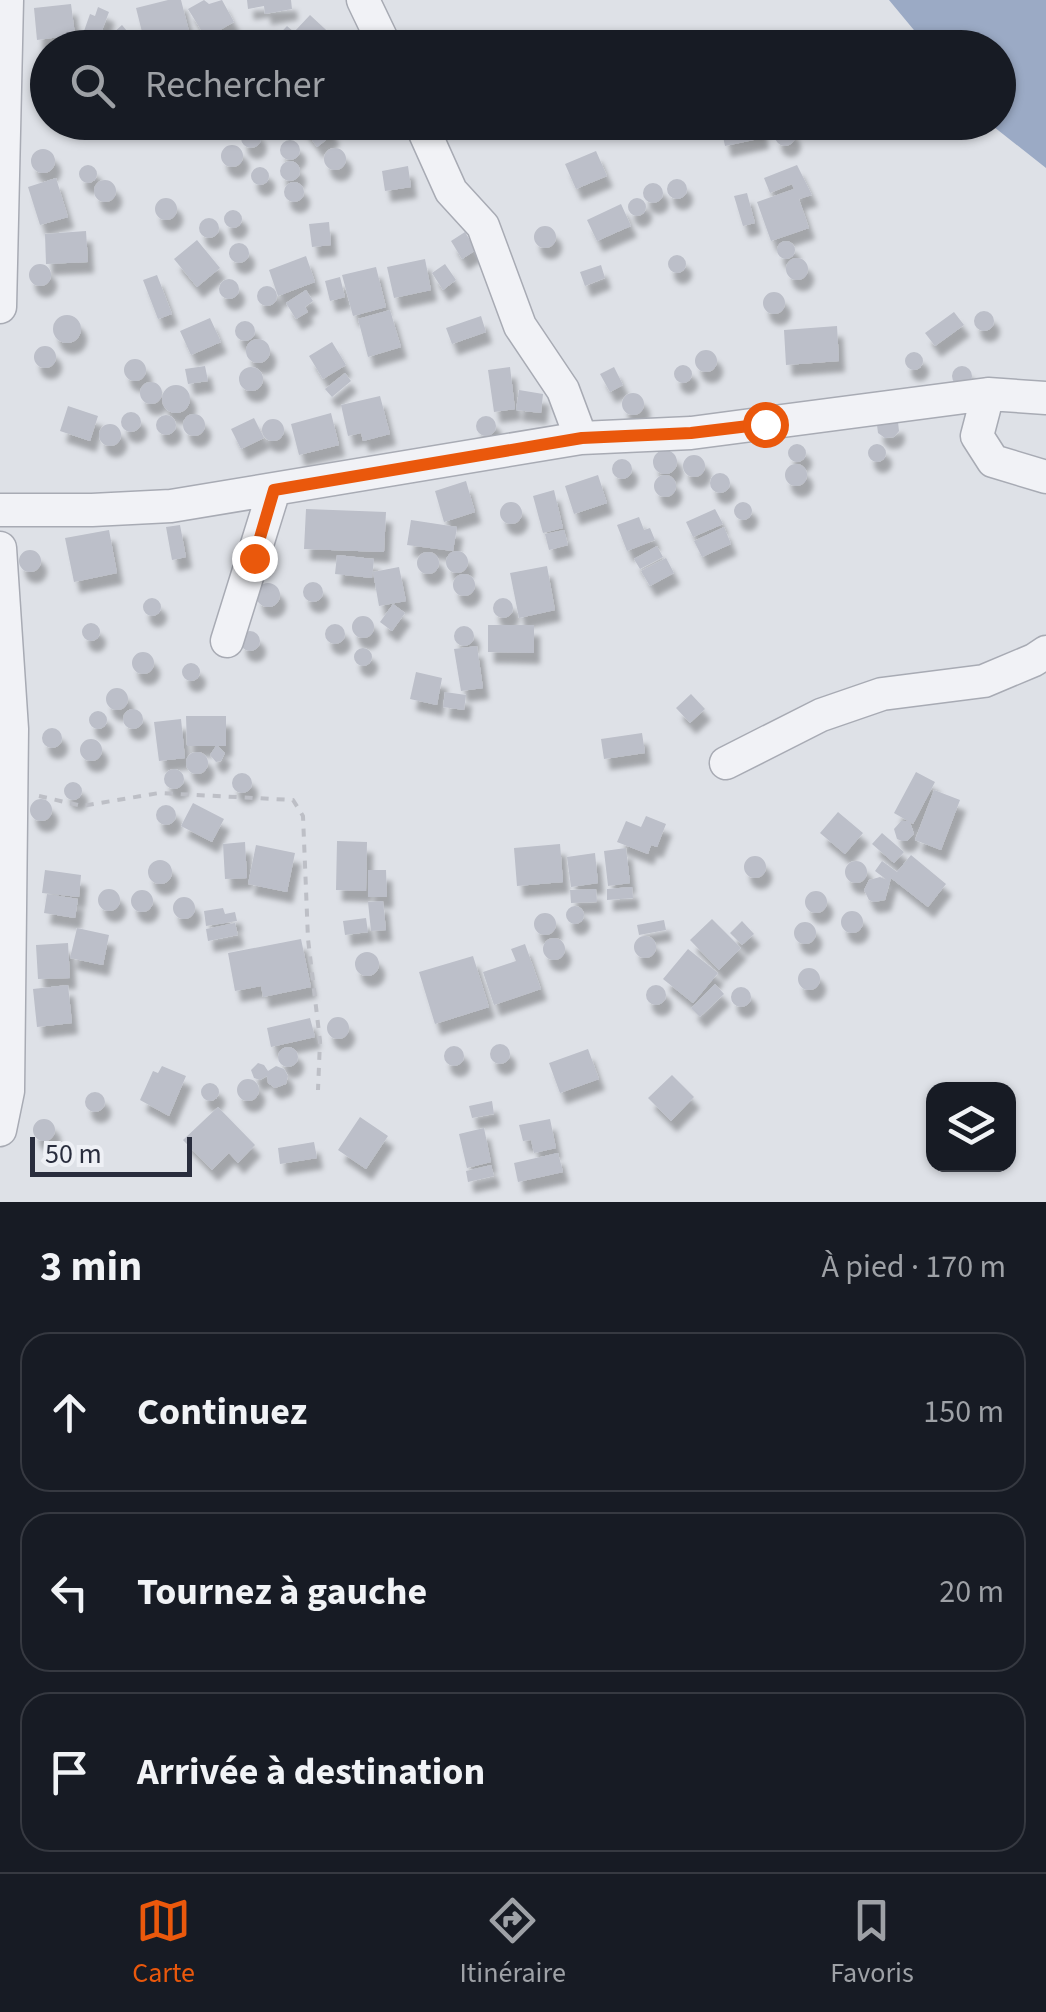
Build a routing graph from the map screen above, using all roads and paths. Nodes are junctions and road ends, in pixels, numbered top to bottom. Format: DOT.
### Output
graph roads {
  1 [pos="6,0"];
  2 [pos="363,0"];
  3 [pos="377,30"];
  4 [pos="428,140"];
  5 [pos="0,307"];
  6 [pos="988,394"];
  7 [pos="1046,398"];
  8 [pos="582,438"];
  9 [pos="1046,478"];
  10 [pos="274,490"];
  11 [pos="0,510"];
  12 [pos="0,548"];
  13 [pos="227,641"];
  14 [pos="1046,652"];
  15 [pos="726,763"];
  16 [pos="6,793"];
  17 [pos="318,1090"];
  18 [pos="0,1130"];
  1 -- 5 [label="street"];
  2 -- 3 [label="street"];
  4 -- 8 [label="street"];
  6 -- 7 [label="street"];
  6 -- 8 [label="street"];
  6 -- 9 [label="street"];
  8 -- 10 [label="street"];
  10 -- 11 [label="street"];
  10 -- 13 [label="street"];
  12 -- 16 [label="street"];
  14 -- 15 [label="street"];
  16 -- 17 [label="path"];
  16 -- 18 [label="street"];
}
